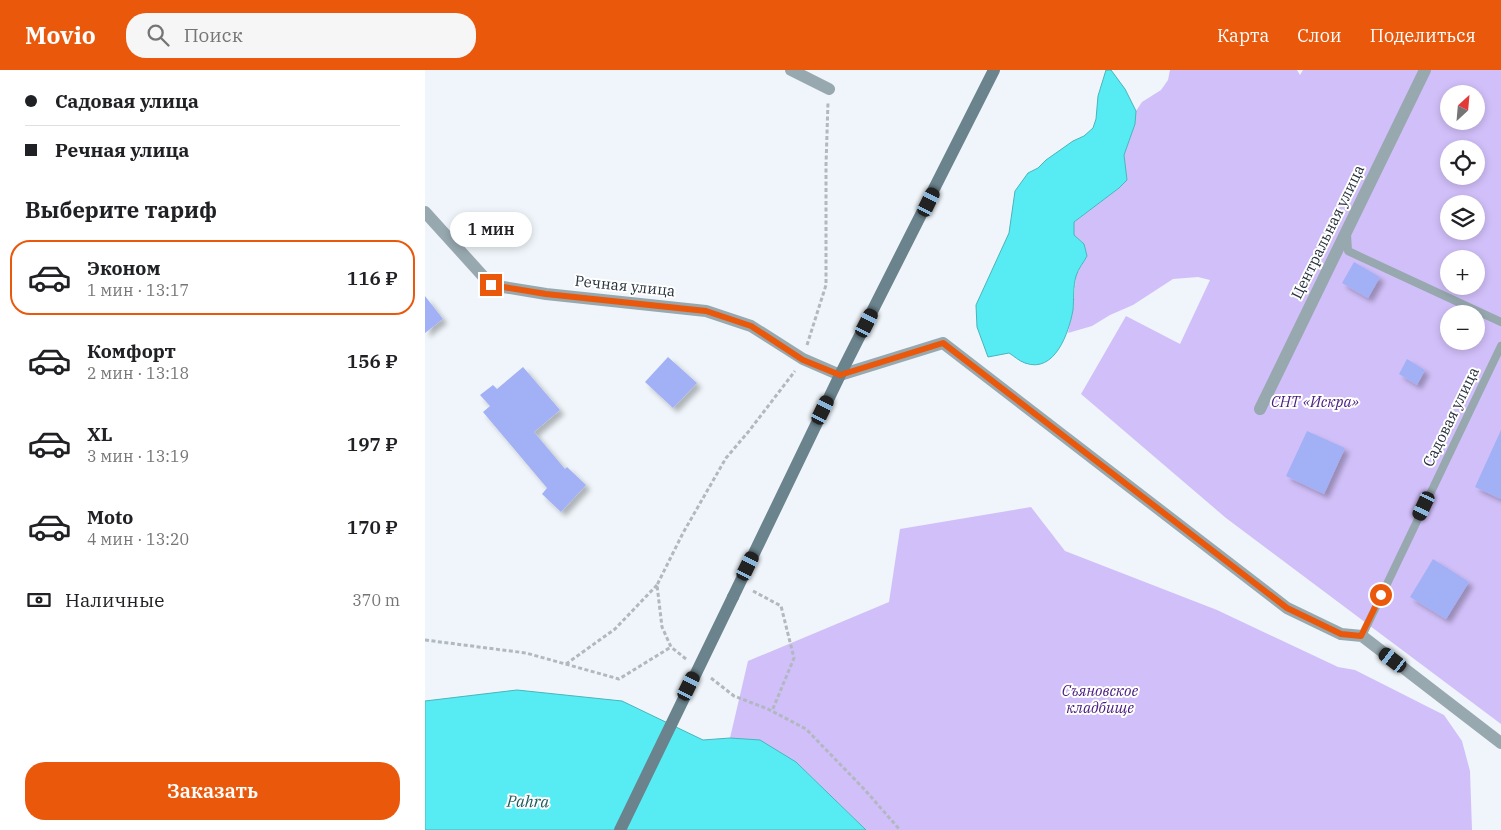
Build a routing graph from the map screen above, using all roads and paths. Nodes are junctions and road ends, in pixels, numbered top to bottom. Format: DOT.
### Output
graph roads {
  1 [pos="791,70"];
  2 [pos="994,70"];
  3 [pos="1425,70"];
  4 [pos="829,89"];
  5 [pos="425,212"];
  6 [pos="1347,230"];
  7 [pos="1501,322"];
  8 [pos="1501,346"];
  9 [pos="803,360"];
  10 [pos="840,375"];
  11 [pos="1260,409"];
  12 [pos="739,584"];
  13 [pos="657,585"];
  14 [pos="1361,636"];
  15 [pos="425,640"];
  16 [pos="671,648"];
  17 [pos="687,660"];
  18 [pos="566,664"];
  19 [pos="711,678"];
  20 [pos="772,711"];
  21 [pos="1501,743"];
  22 [pos="620,830"];
  23 [pos="900,830"];
  1 -- 4 [label="street"];
  2 -- 10 [label="main road"];
  3 -- 6 [label="street, Центральная улица"];
  4 -- 9 [label="path"];
  5 -- 9 [label="street, Речная улица"];
  6 -- 7 [label="lane"];
  6 -- 11 [label="street, Центральная улица"];
  8 -- 14 [label="lane, Садовая улица"];
  9 -- 10 [label="street, Речная улица"];
  9 -- 13 [label="path"];
  10 -- 12 [label="main road"];
  10 -- 14 [label="street"];
  12 -- 20 [label="path"];
  12 -- 22 [label="main road, bridge"];
  13 -- 16 [label="path"];
  13 -- 18 [label="path"];
  14 -- 21 [label="street"];
  15 -- 18 [label="path"];
  16 -- 17 [label="path"];
  16 -- 18 [label="path"];
  19 -- 20 [label="path"];
  20 -- 23 [label="path"];
}
